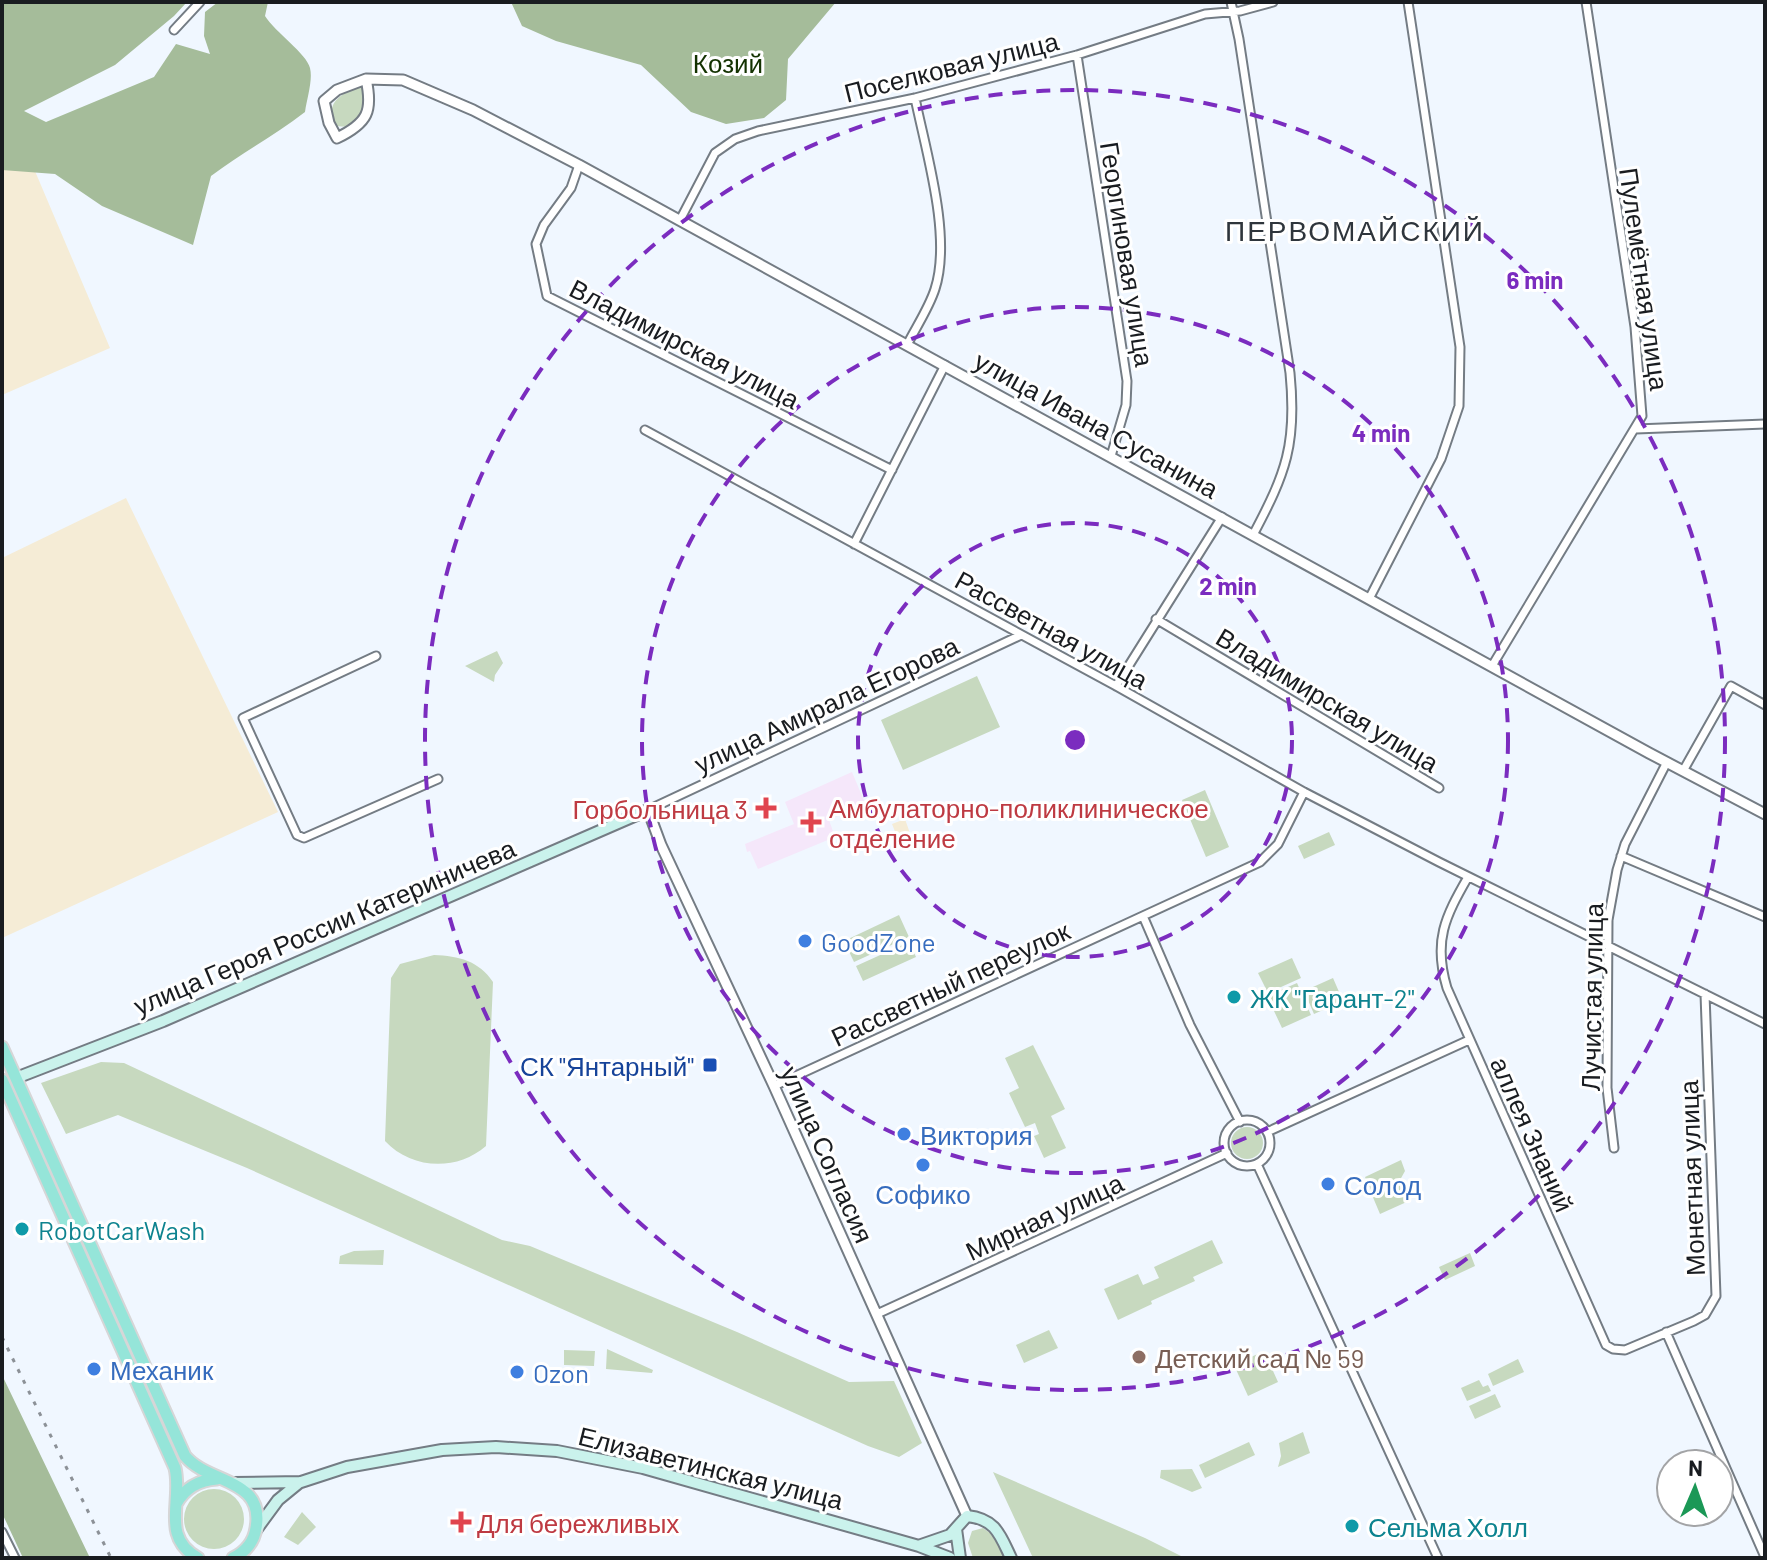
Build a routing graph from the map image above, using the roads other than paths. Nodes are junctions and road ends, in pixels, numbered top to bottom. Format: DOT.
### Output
graph roads {
  1 [pos="200,2"];
  2 [pos="1231,2"];
  3 [pos="1273,2"];
  4 [pos="1408,2"];
  5 [pos="1586,2"];
  6 [pos="1233,12"];
  7 [pos="174,30"];
  8 [pos="1077,55"];
  9 [pos="366,79"];
  10 [pos="915,98"];
  11 [pos="579,165"];
  12 [pos="680,220"];
  13 [pos="907,345"];
  14 [pos="945,365"];
  15 [pos="1765,424"];
  16 [pos="1636,429"];
  17 [pos="645,430"];
  18 [pos="1111,456"];
  19 [pos="892,470"];
  20 [pos="1222,517"];
  21 [pos="1253,535"];
  22 [pos="854,544"];
  23 [pos="1369,599"];
  24 [pos="1156,619"];
  25 [pos="1021,635"];
  26 [pos="376,656"];
  27 [pos="1492,666"];
  28 [pos="1116,686"];
  29 [pos="1765,705"];
  30 [pos="1667,762"];
  31 [pos="1683,771"];
  32 [pos="438,779"];
  33 [pos="1439,788"];
  34 [pos="1304,792"];
  35 [pos="648,810"];
  36 [pos="1765,814"];
  37 [pos="1621,856"];
  38 [pos="1468,877"];
  39 [pos="1143,916"];
  40 [pos="1765,917"];
  41 [pos="1607,946"];
  42 [pos="1705,994"];
  43 [pos="1765,1024"];
  44 [pos="1469,1040"];
  45 [pos="2,1047"];
  46 [pos="16,1078"];
  47 [pos="2,1080"];
  48 [pos="774,1086"];
  49 [pos="1240,1122"];
  50 [pos="1267,1132"];
  51 [pos="1614,1148"];
  52 [pos="1227,1153"];
  53 [pos="1257,1164"];
  54 [pos="877,1314"];
  55 [pos="1666,1332"];
  56 [pos="219,1479"];
  57 [pos="301,1482"];
  58 [pos="233,1483"];
  59 [pos="176,1505"];
  60 [pos="967,1516"];
  61 [pos="956,1529"];
  62 [pos="256,1530"];
  63 [pos="2,1532"];
  64 [pos="919,1546"];
  65 [pos="245,1554"];
  66 [pos="1765,1557"];
  67 [pos="15,1558"];
  68 [pos="198,1558"];
  69 [pos="233,1558"];
  70 [pos="950,1558"];
  71 [pos="960,1558"];
  72 [pos="1011,1558"];
  73 [pos="1438,1558"];
  1 -- 7 [label="street"];
  2 -- 6 [label="street"];
  3 -- 6 [label="street, Поселковая улица"];
  4 -- 23 [label="street"];
  5 -- 16 [label="street, Пулемётная улица"];
  6 -- 8 [label="street, Поселковая улица"];
  6 -- 21 [label="street"];
  8 -- 10 [label="street, Поселковая улица"];
  8 -- 18 [label="street, Георгиновая улица"];
  9 -- 9 [label="street"];
  9 -- 11 [label="street, улица Ивана Сусанина"];
  10 -- 12 [label="street, Поселковая улица"];
  10 -- 13 [label="street"];
  11 -- 12 [label="street, улица Ивана Сусанина"];
  11 -- 19 [label="street, Владимирская улица"];
  12 -- 13 [label="street, улица Ивана Сусанина"];
  13 -- 14 [label="street, улица Ивана Сусанина"];
  14 -- 18 [label="street, улица Ивана Сусанина"];
  14 -- 19 [label="street"];
  15 -- 16 [label="street"];
  16 -- 27 [label="street, Пулемётная улица"];
  17 -- 22 [label="street, Рассветная улица"];
  18 -- 20 [label="street, улица Ивана Сусанина"];
  19 -- 22 [label="street"];
  20 -- 21 [label="street, улица Ивана Сусанина"];
  20 -- 24 [label="street"];
  21 -- 23 [label="street, улица Ивана Сусанина"];
  22 -- 25 [label="street, Рассветная улица"];
  23 -- 27 [label="street, улица Ивана Сусанина"];
  24 -- 28 [label="street"];
  24 -- 33 [label="street, Владимирская улица"];
  25 -- 28 [label="street, Рассветная улица"];
  25 -- 35 [label="street, улица Амирала Егорова"];
  26 -- 32 [label="street"];
  27 -- 30 [label="street, улица Ивана Сусанина"];
  28 -- 34 [label="street, Рассветная улица"];
  29 -- 31 [label="street"];
  30 -- 31 [label="street, улица Ивана Сусанина"];
  30 -- 37 [label="street, Лучистая улица"];
  31 -- 36 [label="street, улица Ивана Сусанина"];
  34 -- 38 [label="street, Рассветная улица"];
  34 -- 39 [label="street, Рассветный переулок"];
  35 -- 46 [label="main road, улица Героя России Катериничева"];
  35 -- 48 [label="street, улица Согласия"];
  37 -- 40 [label="street"];
  37 -- 41 [label="street, Лучистая улица"];
  38 -- 41 [label="street, Рассветная улица"];
  38 -- 44 [label="street, аллея Знаний"];
  39 -- 48 [label="street, Рассветный переулок"];
  39 -- 49 [label="street"];
  41 -- 42 [label="street"];
  41 -- 51 [label="street, Лучистая улица"];
  42 -- 43 [label="street"];
  42 -- 55 [label="street, Монетная улица"];
  44 -- 50 [label="street"];
  44 -- 55 [label="street, аллея Знаний"];
  45 -- 46 [label="main road"];
  46 -- 56 [label="main road"];
  47 -- 59 [label="main road"];
  48 -- 54 [label="street, улица Согласия"];
  49 -- 50 [label="street"];
  49 -- 52 [label="street"];
  50 -- 53 [label="street"];
  52 -- 53 [label="street"];
  52 -- 54 [label="street, Мирная улица"];
  53 -- 73 [label="street"];
  54 -- 60 [label="street, улица Согласия"];
  55 -- 66 [label="street"];
  56 -- 58 [label="main road"];
  56 -- 59 [label="main road"];
  57 -- 58 [label="main road, Елизаветинская улица"];
  57 -- 62 [label="main road, Елизаветинская улица"];
  57 -- 64 [label="main road, Елизаветинская улица"];
  58 -- 62 [label="main road"];
  59 -- 68 [label="main road"];
  60 -- 61 [label="main road"];
  60 -- 72 [label="main road"];
  61 -- 64 [label="main road"];
  61 -- 71 [label="main road"];
  62 -- 65 [label="main road"];
  63 -- 67 [label="street"];
  64 -- 70 [label="main road, Елизаветинская улица"];
  65 -- 69 [label="main road"];
}
